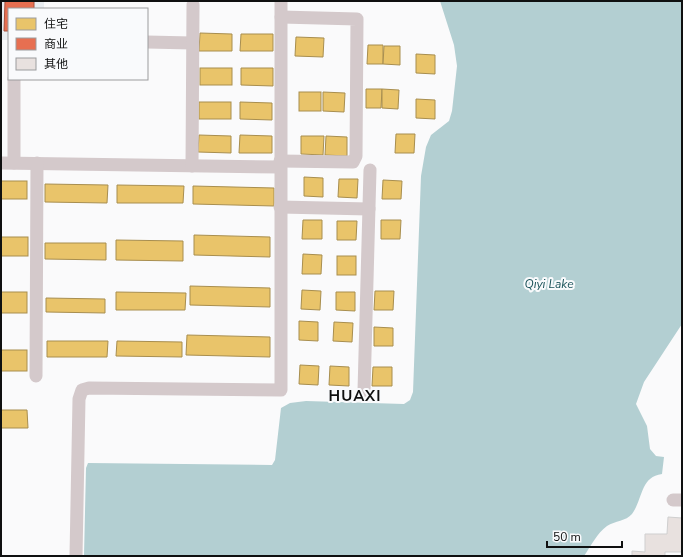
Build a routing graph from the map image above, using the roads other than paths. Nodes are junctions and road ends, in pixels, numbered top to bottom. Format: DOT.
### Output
graph roads {
  1 [pos="281,1"];
  2 [pos="193,5"];
  3 [pos="281,17"];
  4 [pos="148,42"];
  5 [pos="192,43"];
  6 [pos="14,80"];
  7 [pos="8,163"];
  8 [pos="37,163"];
  9 [pos="280,164"];
  10 [pos="192,166"];
  11 [pos="370,170"];
  12 [pos="280,207"];
  13 [pos="369,209"];
  14 [pos="36,376"];
  15 [pos="364,391"];
  16 [pos="76,556"];
  1 -- 3 [label="street"];
  2 -- 5 [label="street"];
  3 -- 9 [label="street"];
  3 -- 9 [label="street"];
  4 -- 5 [label="street"];
  5 -- 10 [label="street"];
  6 -- 7 [label="street"];
  7 -- 8 [label="street"];
  8 -- 10 [label="street"];
  8 -- 14 [label="street"];
  9 -- 10 [label="street"];
  9 -- 12 [label="street"];
  11 -- 13 [label="street"];
  12 -- 13 [label="street"];
  12 -- 16 [label="street"];
  13 -- 15 [label="street"];
}
